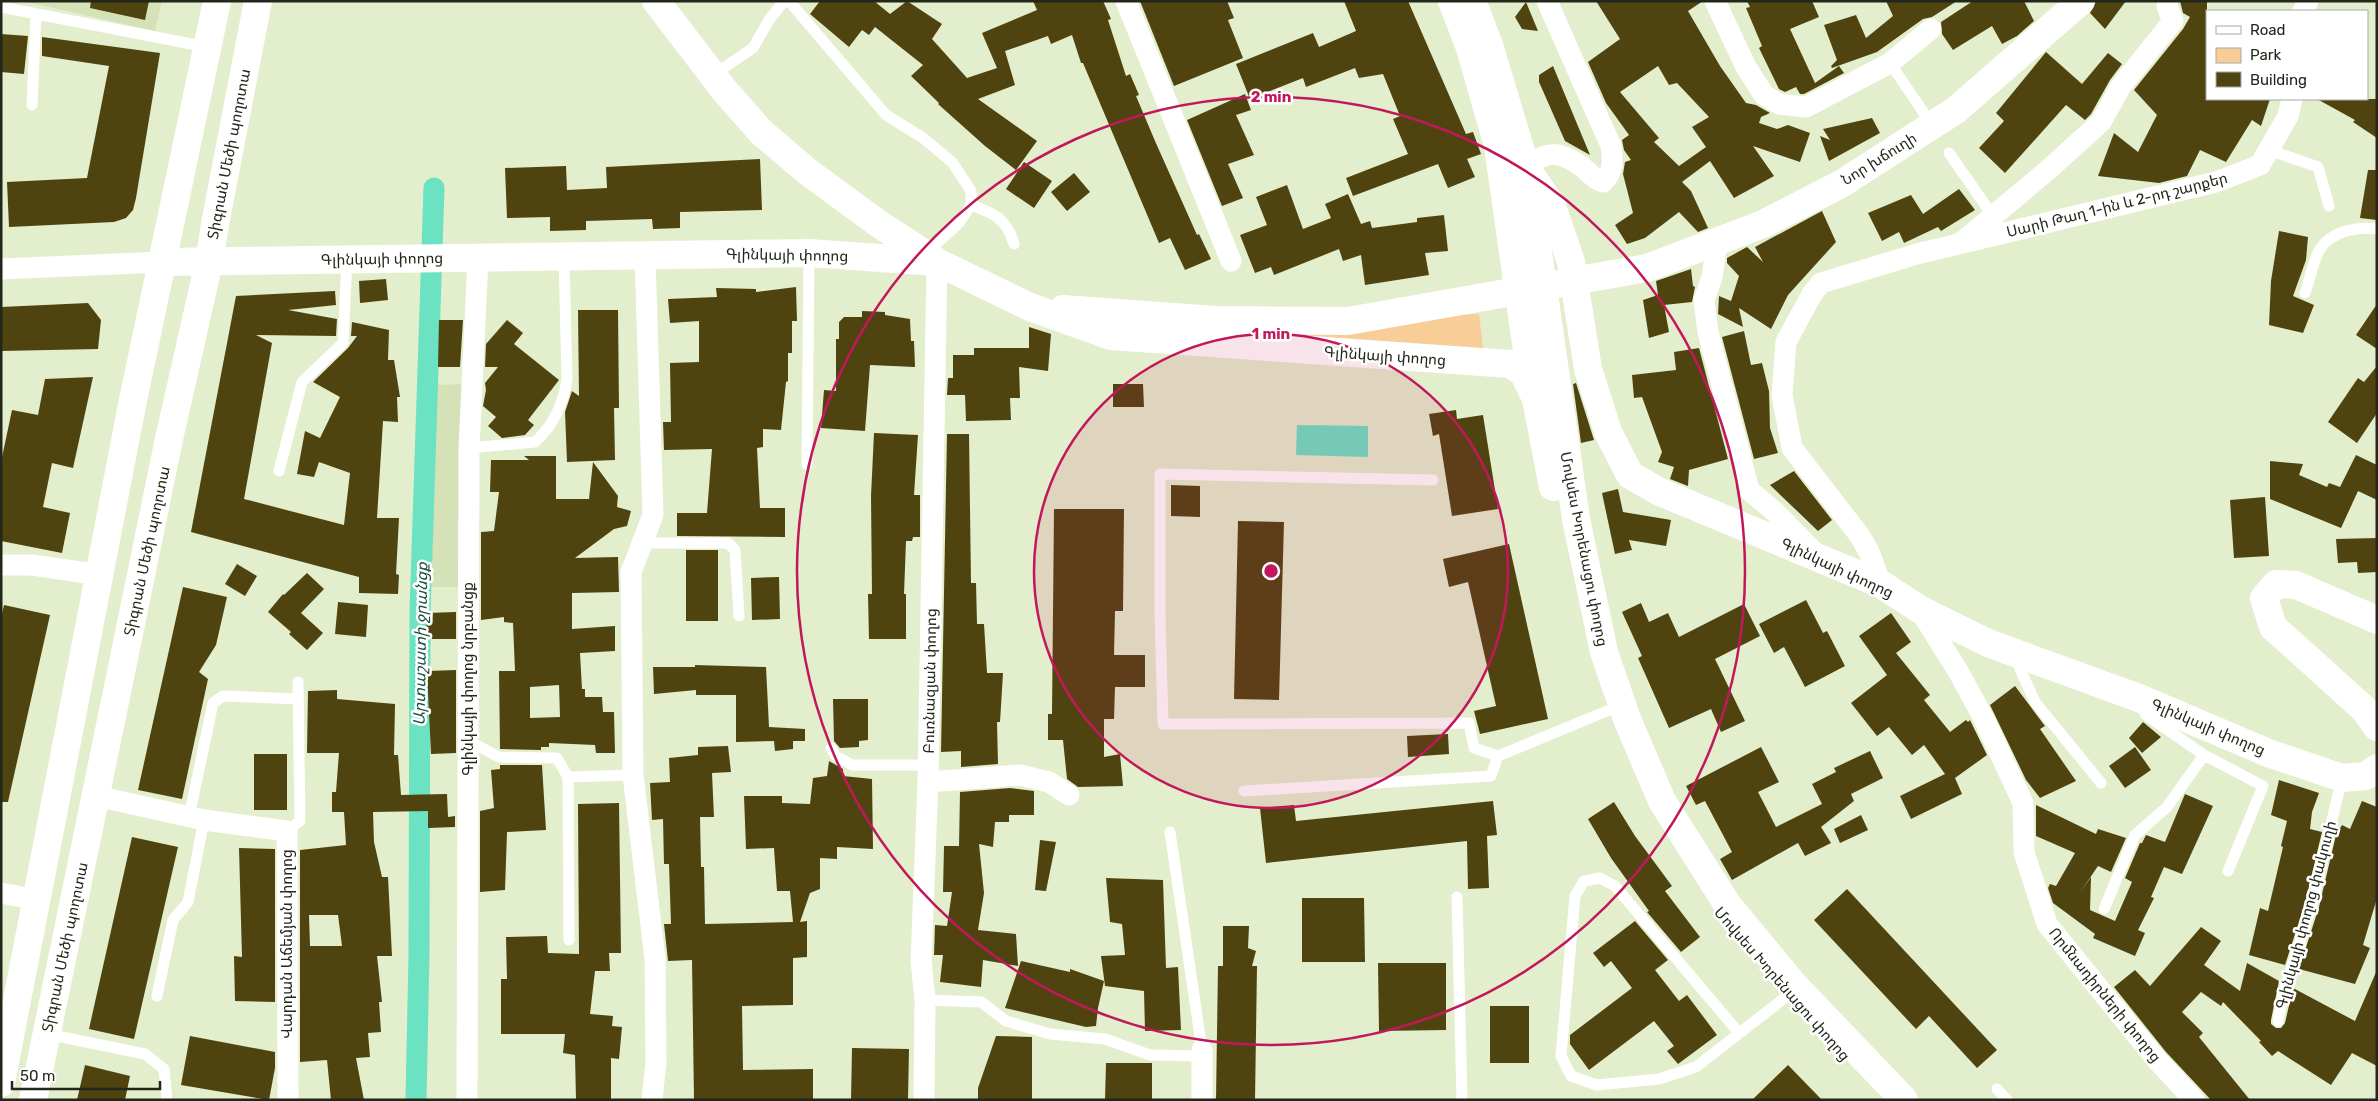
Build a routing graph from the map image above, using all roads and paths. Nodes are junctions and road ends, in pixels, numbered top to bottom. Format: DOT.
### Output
graph roads {
  1 [pos="217,1"];
  2 [pos="258,1"];
  3 [pos="656,1"];
  4 [pos="784,1"];
  5 [pos="789,1"];
  6 [pos="1126,1"];
  7 [pos="1452,1"];
  8 [pos="1472,1"];
  9 [pos="1547,1"];
  10 [pos="1715,1"];
  11 [pos="2081,1"];
  12 [pos="2168,1"];
  13 [pos="1,7"];
  14 [pos="36,14"];
  15 [pos="1931,29"];
  16 [pos="207,47"];
  17 [pos="1890,62"];
  18 [pos="713,75"];
  19 [pos="2292,100"];
  20 [pos="32,105"];
  21 [pos="1932,125"];
  22 [pos="2269,150"];
  23 [pos="1948,153"];
  24 [pos="1526,168"];
  25 [pos="972,205"];
  26 [pos="2329,206"];
  27 [pos="1993,216"];
  28 [pos="2377,229"];
  29 [pos="1717,243"];
  30 [pos="1014,244"];
  31 [pos="1960,244"];
  32 [pos="809,253"];
  33 [pos="645,256"];
  34 [pos="470,257"];
  35 [pos="564,257"];
  36 [pos="931,258"];
  37 [pos="347,259"];
  38 [pos="1231,261"];
  39 [pos="161,262"];
  40 [pos="209,262"];
  41 [pos="1,269"];
  42 [pos="2305,294"];
  43 [pos="1030,307"];
  44 [pos="1540,361"];
  45 [pos="1588,369"];
  46 [pos="1536,399"];
  47 [pos="469,448"];
  48 [pos="807,465"];
  49 [pos="279,471"];
  50 [pos="1433,480"];
  51 [pos="642,543"];
  52 [pos="1818,557"];
  53 [pos="1,565"];
  54 [pos="100,575"];
  55 [pos="1881,584"];
  56 [pos="1919,609"];
  57 [pos="739,616"];
  58 [pos="2377,620"];
  59 [pos="2022,655"];
  60 [pos="298,682"];
  61 [pos="2139,698"];
  62 [pos="298,699"];
  63 [pos="1607,711"];
  64 [pos="2377,727"];
  65 [pos="468,741"];
  66 [pos="831,748"];
  67 [pos="2204,755"];
  68 [pos="1498,756"];
  69 [pos="2377,768"];
  70 [pos="928,774"];
  71 [pos="633,775"];
  72 [pos="568,777"];
  73 [pos="2342,778"];
  74 [pos="2101,783"];
  75 [pos="1244,791"];
  76 [pos="1069,795"];
  77 [pos="96,796"];
  78 [pos="196,818"];
  79 [pos="286,831"];
  80 [pos="1170,832"];
  81 [pos="2228,871"];
  82 [pos="1,893"];
  83 [pos="1457,897"];
  84 [pos="38,900"];
  85 [pos="2104,909"];
  86 [pos="569,940"];
  87 [pos="1789,994"];
  88 [pos="157,996"];
  89 [pos="925,1000"];
  90 [pos="2278,1022"];
  91 [pos="1739,1033"];
  92 [pos="47,1034"];
  93 [pos="1202,1053"];
  94 [pos="1,1083"];
  95 [pos="1997,1089"];
  96 [pos="34,1100"];
  97 [pos="167,1100"];
  98 [pos="288,1100"];
  99 [pos="467,1100"];
  100 [pos="652,1100"];
  101 [pos="924,1100"];
  102 [pos="1202,1100"];
  103 [pos="1462,1100"];
  104 [pos="1884,1100"];
  105 [pos="1904,1100"];
  106 [pos="2007,1100"];
  107 [pos="2194,1100"];
  1 -- 16 [label="main road"];
  2 -- 40 [label="main road, Տիգրան Մեծի պողոտա"];
  3 -- 18 [label="main road"];
  4 -- 18 [label="lane"];
  5 -- 25 [label="lane"];
  6 -- 38 [label="street"];
  7 -- 44 [label="main road, Մովսես Խորենացու փողոց"];
  8 -- 24 [label="main road, Մովսես Խորենացու փողոց"];
  9 -- 24 [label="street"];
  10 -- 17 [label="street"];
  11 -- 21 [label="main road, Նոր խճուղի"];
  12 -- 27 [label="street"];
  13 -- 14 [label="lane"];
  14 -- 16 [label="lane"];
  14 -- 20 [label="lane"];
  15 -- 17 [label="street"];
  16 -- 39 [label="main road"];
  17 -- 21 [label="lane"];
  18 -- 36 [label="main road"];
  19 -- 22 [label="street, Սարի Թաղ 1-ին և 2-րդ շարքեր"];
  21 -- 29 [label="main road, Նոր խճուղի"];
  22 -- 26 [label="lane"];
  22 -- 31 [label="street, Սարի Թաղ 1-ին և 2-րդ շարքեր"];
  23 -- 27 [label="lane"];
  24 -- 44 [label="main road, Մովսես Խորենացու փողոց"];
  24 -- 45 [label="main road, Գլինկայի փողոց"];
  25 -- 30 [label="lane"];
  25 -- 36 [label="lane"];
  27 -- 31 [label="street"];
  28 -- 42 [label="lane"];
  29 -- 43 [label="main road, Նոր խճուղի"];
  29 -- 52 [label="street"];
  31 -- 55 [label="street, Սարի Թաղ 1-ին և 2-րդ շարքեր"];
  32 -- 33 [label="main road, Գլինկայի փողոց"];
  32 -- 36 [label="main road, Գլինկայի փողոց"];
  32 -- 48 [label="lane"];
  33 -- 35 [label="main road, Գլինկայի փողոց"];
  33 -- 51 [label="street"];
  34 -- 35 [label="main road, Գլինկայի փողոց"];
  34 -- 37 [label="main road, Գլինկայի փողոց"];
  34 -- 47 [label="street, Գլինկայի փողոց նրբանցք"];
  35 -- 47 [label="lane"];
  36 -- 43 [label="main road, Գլինկայի փողոց"];
  36 -- 70 [label="street, Բուռնազյան փողոց"];
  37 -- 40 [label="main road, Գլինկայի փողոց"];
  37 -- 49 [label="lane"];
  39 -- 40 [label="main road, Գլինկայի փողոց"];
  39 -- 41 [label="street, Գլինկայի փողոց"];
  39 -- 54 [label="main road"];
  40 -- 77 [label="main road, Տիգրան Մեծի պողոտա"];
  43 -- 46 [label="main road, Գլինկայի փողոց"];
  44 -- 45 [label="main road"];
  44 -- 46 [label="main road, Մովսես Խորենացու փողոց"];
  44 -- 105 [label="main road, Մովսես Խորենացու փողոց"];
  45 -- 52 [label="main road, Գլինկայի փողոց"];
  46 -- 63 [label="main road, Մովսես Խորենացու փողոց"];
  47 -- 65 [label="street, Գլինկայի փողոց նրբանցք"];
  50 -- 68 [label="lane"];
  51 -- 57 [label="lane"];
  51 -- 71 [label="street"];
  52 -- 55 [label="main road, Գլինկայի փողոց"];
  53 -- 54 [label="street"];
  54 -- 84 [label="main road"];
  55 -- 56 [label="main road, Գլինկայի փողոց"];
  56 -- 59 [label="main road, Գլինկայի փողոց"];
  56 -- 107 [label="street, Որմնադիրների փողոց"];
  58 -- 64 [label="main road"];
  59 -- 61 [label="main road, Գլինկայի փողոց"];
  59 -- 74 [label="lane"];
  60 -- 62 [label="lane"];
  61 -- 67 [label="lane"];
  61 -- 73 [label="main road, Գլինկայի փողոց"];
  62 -- 78 [label="lane"];
  62 -- 79 [label="lane"];
  63 -- 68 [label="lane"];
  63 -- 87 [label="main road, Մովսես Խորենացու փողոց"];
  65 -- 72 [label="lane"];
  65 -- 99 [label="street, Գլինկայի փողոց նրբանցք"];
  66 -- 70 [label="lane"];
  67 -- 81 [label="lane"];
  67 -- 85 [label="lane"];
  68 -- 75 [label="lane"];
  69 -- 73 [label="main road, Գլինկայի փողոց"];
  70 -- 76 [label="street"];
  70 -- 89 [label="street, Բուռնազյան փողոց"];
  71 -- 72 [label="lane"];
  71 -- 100 [label="street"];
  72 -- 86 [label="lane"];
  73 -- 90 [label="lane, Գլինկայի փողոց փակուղի"];
  77 -- 78 [label="street, Վարդան Աճեմյան փողոց"];
  77 -- 92 [label="main road, Տիգրան Մեծի պողոտա"];
  78 -- 79 [label="street, Վարդան Աճեմյան փողոց"];
  78 -- 88 [label="lane"];
  79 -- 98 [label="street, Վարդան Աճեմյան փողոց"];
  80 -- 93 [label="lane"];
  82 -- 84 [label="street"];
  83 -- 103 [label="lane"];
  84 -- 94 [label="main road"];
  87 -- 91 [label="lane"];
  87 -- 104 [label="main road, Մովսես Խորենացու փողոց"];
  89 -- 93 [label="lane"];
  89 -- 101 [label="street, Բուռնազյան փողոց"];
  91 -- 91 [label="lane"];
  92 -- 96 [label="main road, Տիգրան Մեծի պողոտա"];
  92 -- 97 [label="lane"];
  93 -- 102 [label="street"];
  95 -- 106 [label="lane"];
}
